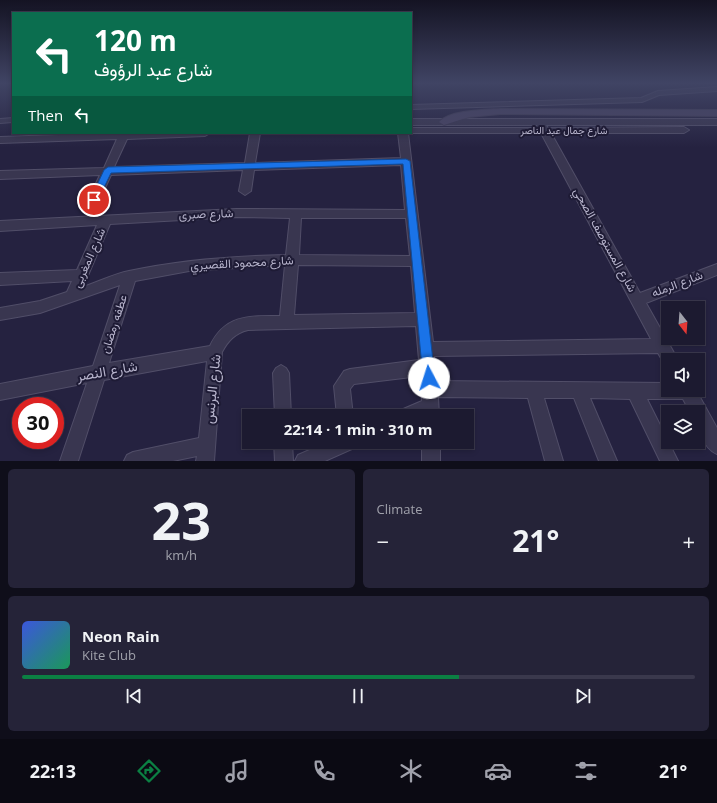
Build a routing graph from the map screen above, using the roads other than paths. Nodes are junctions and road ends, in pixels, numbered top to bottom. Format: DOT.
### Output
graph roads {
  1 [pos="493,105"];
  2 [pos="412,107"];
  3 [pos="717,113"];
  4 [pos="12,120"];
  5 [pos="0,121"];
  6 [pos="412,122"];
  7 [pos="444,122"];
  8 [pos="717,122"];
  9 [pos="542,125"];
  10 [pos="717,130"];
  11 [pos="12,131"];
  12 [pos="412,131"];
  13 [pos="0,132"];
  14 [pos="164,134"];
  15 [pos="255,134"];
  16 [pos="403,134"];
  17 [pos="124,135"];
  18 [pos="0,140"];
  19 [pos="406,161"];
  20 [pos="249,166"];
  21 [pos="108,170"];
  22 [pos="0,175"];
  23 [pos="245,192"];
  24 [pos="94,200"];
  25 [pos="296,214"];
  26 [pos="412,214"];
  27 [pos="106,220"];
  28 [pos="0,226"];
  29 [pos="292,260"];
  30 [pos="417,261"];
  31 [pos="717,269"];
  32 [pos="81,275"];
  33 [pos="130,276"];
  34 [pos="0,279"];
  35 [pos="72,296"];
  36 [pos="638,300"];
  37 [pos="0,314"];
  38 [pos="423,319"];
  39 [pos="286,322"];
  40 [pos="663,346"];
  41 [pos="426,349"];
  42 [pos="215,352"];
  43 [pos="666,353"];
  44 [pos="428,367"];
  45 [pos="98,372"];
  46 [pos="281,373"];
  47 [pos="430,389"];
  48 [pos="534,390"];
  49 [pos="579,390"];
  50 [pos="661,390"];
  51 [pos="635,391"];
  52 [pos="0,392"];
  53 [pos="691,397"];
  54 [pos="283,409"];
  55 [pos="344,409"];
  56 [pos="430,409"];
  57 [pos="717,445"];
  58 [pos="283,449"];
  59 [pos="332,449"];
  60 [pos="431,449"];
  61 [pos="206,453"];
  62 [pos="69,461"];
  63 [pos="133,461"];
  64 [pos="284,461"];
  65 [pos="304,461"];
  66 [pos="431,461"];
  67 [pos="554,461"];
  68 [pos="608,461"];
  69 [pos="669,461"];
  1 -- 2 [label="lane"];
  3 -- 7 [label="main road"];
  4 -- 5 [label="lane"];
  6 -- 7 [label="street, شارع جمال عبد الناصر"];
  7 -- 9 [label="street, شارع جمال عبد الناصر"];
  8 -- 9 [label="street, شارع جمال عبد الناصر"];
  9 -- 10 [label="street, شارع جمال عبد الناصر"];
  9 -- 12 [label="street, شارع جمال عبد الناصر"];
  9 -- 36 [label="street, شارع المستوصف الصحي"];
  11 -- 13 [label="street"];
  14 -- 17 [label="street"];
  15 -- 20 [label="street"];
  16 -- 19 [label="street"];
  17 -- 18 [label="street"];
  17 -- 21 [label="street"];
  19 -- 20 [label="street"];
  19 -- 26 [label="street"];
  20 -- 21 [label="street"];
  20 -- 23 [label="street"];
  21 -- 22 [label="street"];
  21 -- 24 [label="street"];
  25 -- 26 [label="street, شارع صبرى"];
  25 -- 27 [label="street, شارع صبرى"];
  25 -- 29 [label="street"];
  26 -- 30 [label="street"];
  27 -- 28 [label="street, شارع صبرى"];
  27 -- 32 [label="street, شارع المغربى"];
  29 -- 30 [label="street, شارع محمود القصيري"];
  29 -- 33 [label="street, شارع محمود القصيري"];
  29 -- 39 [label="street"];
  30 -- 38 [label="street"];
  31 -- 36 [label="street, شارع الرمله"];
  32 -- 34 [label="street"];
  32 -- 35 [label="street, شارع المغربى"];
  33 -- 35 [label="street, شارع محمود القصيري"];
  33 -- 45 [label="street, عطفه رمضان"];
  35 -- 37 [label="street, شارع محمود القصيري"];
  36 -- 40 [label="street, شارع المستوصف الصحي"];
  38 -- 39 [label="street"];
  38 -- 41 [label="street"];
  39 -- 42 [label="street, شارع البرنس"];
  40 -- 41 [label="street"];
  40 -- 43 [label="street, شارع المستوصف الصحي"];
  41 -- 44 [label="street"];
  42 -- 45 [label="street, شارع النصر"];
  42 -- 61 [label="street, شارع البرنس"];
  44 -- 47 [label="street"];
  44 -- 55 [label="street"];
  45 -- 52 [label="street, شارع النصر"];
  45 -- 62 [label="street, عطفه رمضان"];
  46 -- 54 [label="street"];
  47 -- 48 [label="street"];
  47 -- 56 [label="street"];
  48 -- 49 [label="street"];
  48 -- 67 [label="street"];
  49 -- 51 [label="street"];
  49 -- 68 [label="street"];
  50 -- 51 [label="street"];
  51 -- 69 [label="street"];
  53 -- 57 [label="street"];
  58 -- 64 [label="street"];
  59 -- 65 [label="street"];
  60 -- 66 [label="street"];
  61 -- 63 [label="street"];
}
